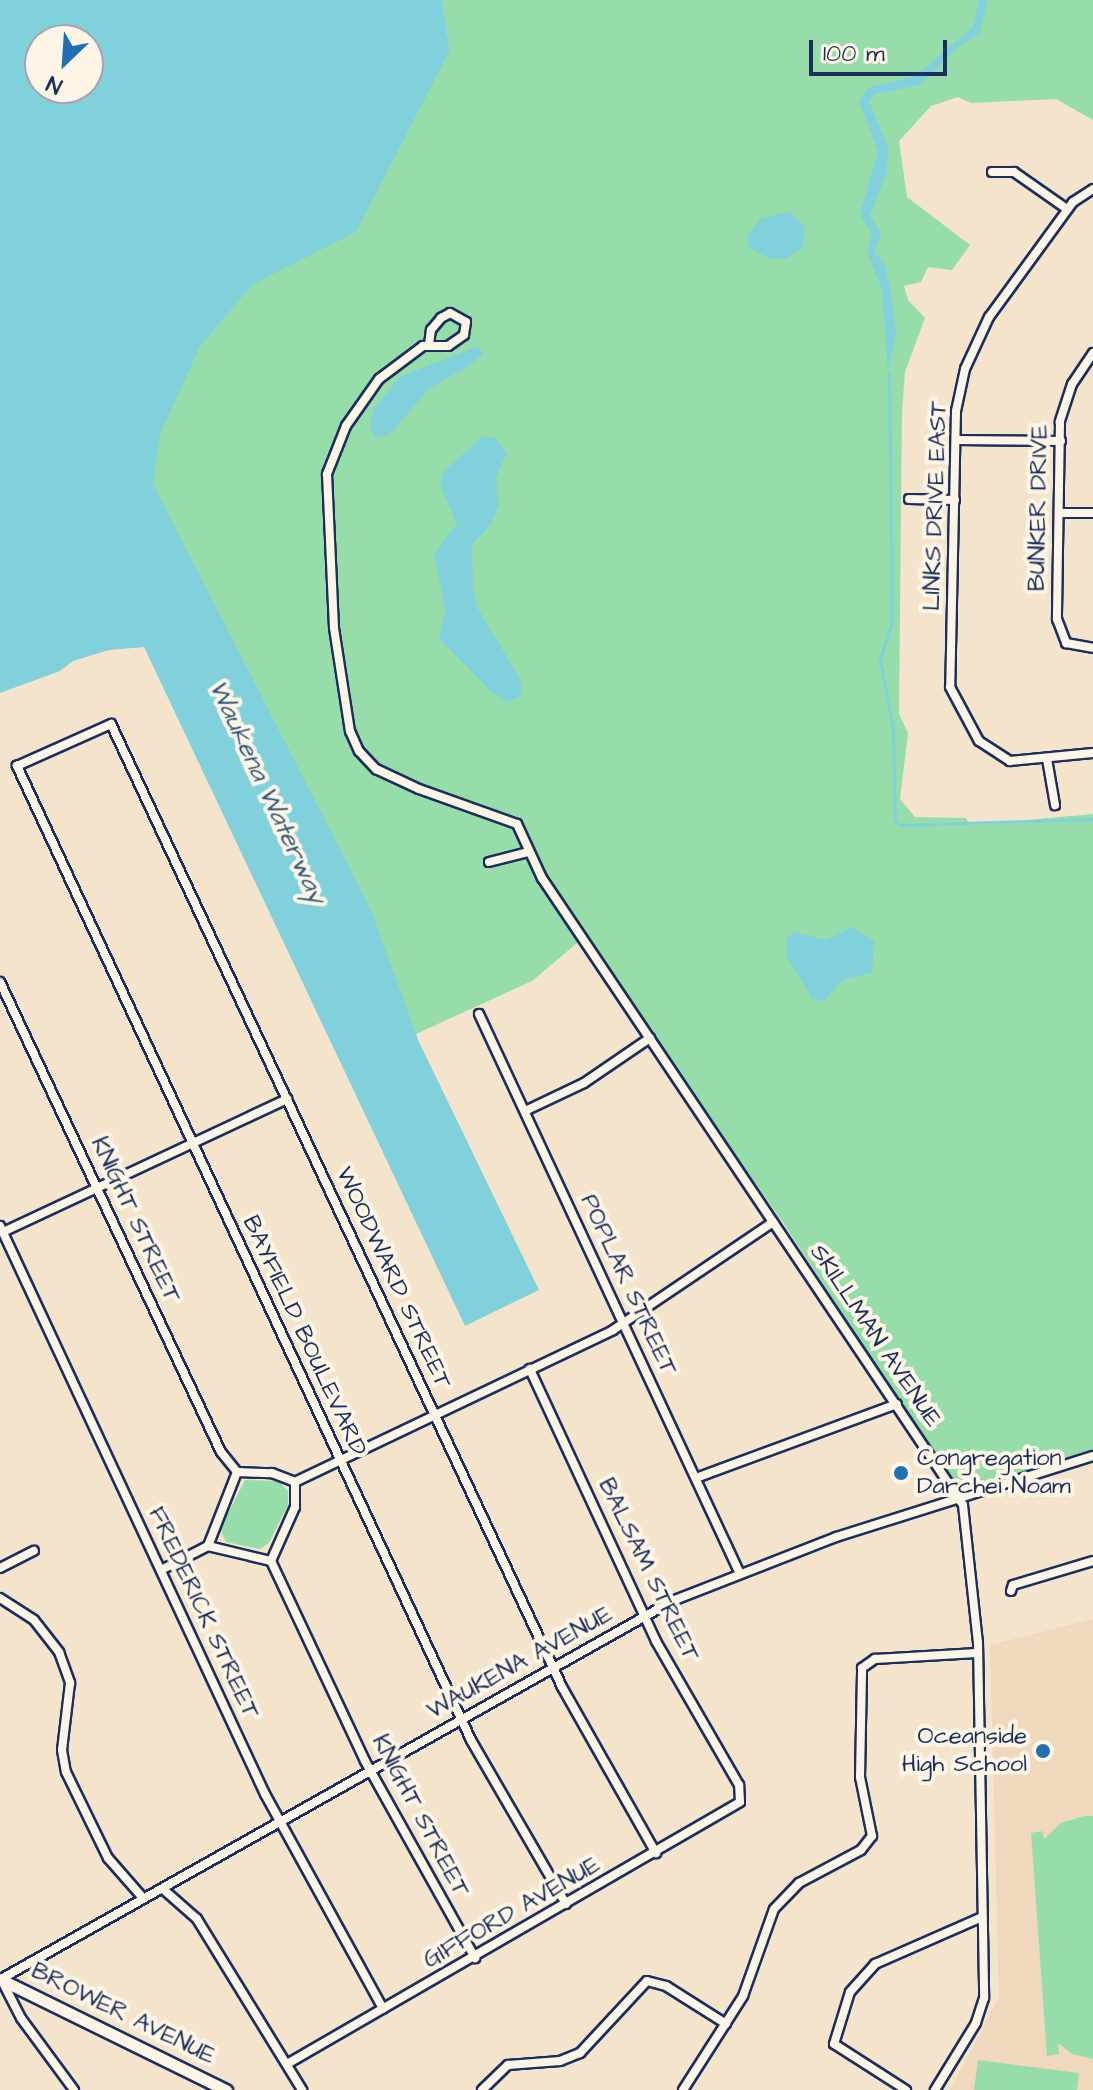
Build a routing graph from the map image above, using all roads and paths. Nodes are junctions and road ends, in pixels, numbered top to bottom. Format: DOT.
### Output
graph roads {
  1 [pos="992,172"];
  2 [pos="1093,189"];
  3 [pos="1067,209"];
  4 [pos="429,344"];
  5 [pos="1093,353"];
  6 [pos="956,440"];
  7 [pos="1061,441"];
  8 [pos="909,499"];
  9 [pos="955,500"];
  10 [pos="1059,513"];
  11 [pos="1093,513"];
  12 [pos="1093,648"];
  13 [pos="1093,753"];
  14 [pos="1047,759"];
  15 [pos="21,776"];
  16 [pos="1055,805"];
  17 [pos="528,852"];
  18 [pos="489,862"];
  19 [pos="0,982"];
  20 [pos="479,1014"];
  21 [pos="650,1038"];
  22 [pos="287,1099"];
  23 [pos="525,1111"];
  24 [pos="192,1143"];
  25 [pos="97,1186"];
  26 [pos="773,1222"];
  27 [pos="1,1229"];
  28 [pos="623,1322"];
  29 [pos="530,1369"];
  30 [pos="897,1404"];
  31 [pos="435,1413"];
  32 [pos="1093,1456"];
  33 [pos="338,1458"];
  34 [pos="237,1472"];
  35 [pos="696,1478"];
  36 [pos="295,1482"];
  37 [pos="959,1496"];
  38 [pos="208,1546"];
  39 [pos="34,1551"];
  40 [pos="271,1561"];
  41 [pos="1093,1561"];
  42 [pos="0,1568"];
  43 [pos="161,1570"];
  44 [pos="740,1574"];
  45 [pos="1011,1591"];
  46 [pos="0,1598"];
  47 [pos="645,1616"];
  48 [pos="977,1653"];
  49 [pos="553,1667"];
  50 [pos="462,1719"];
  51 [pos="371,1771"];
  52 [pos="739,1785"];
  53 [pos="280,1823"];
  54 [pos="656,1853"];
  55 [pos="163,1889"];
  56 [pos="143,1898"];
  57 [pos="566,1904"];
  58 [pos="982,1917"];
  59 [pos="475,1958"];
  60 [pos="0,1979"];
  61 [pos="383,2009"];
  62 [pos="726,2024"];
  63 [pos="287,2064"];
  64 [pos="688,2088"];
  65 [pos="74,2090"];
  66 [pos="226,2090"];
  67 [pos="302,2090"];
  68 [pos="482,2090"];
  69 [pos="906,2090"];
  70 [pos="935,2090"];
  1 -- 3 [label="street"];
  2 -- 3 [label="street, LINKS DRIVE EAST"];
  3 -- 6 [label="street, LINKS DRIVE EAST"];
  4 -- 4 [label="street"];
  4 -- 17 [label="street, SKILLMAN AVENUE"];
  5 -- 7 [label="street, BUNKER DRIVE"];
  6 -- 7 [label="street"];
  6 -- 9 [label="street, LINKS DRIVE EAST"];
  7 -- 10 [label="street, BUNKER DRIVE"];
  8 -- 9 [label="street"];
  9 -- 14 [label="street, LINKS DRIVE EAST"];
  10 -- 11 [label="street"];
  10 -- 12 [label="street, BUNKER DRIVE"];
  13 -- 14 [label="street, LINKS DRIVE EAST"];
  14 -- 16 [label="street"];
  15 -- 22 [label="street, WOODWARD STREET"];
  15 -- 24 [label="street, BAYFIELD BOULEVARD"];
  17 -- 18 [label="street"];
  17 -- 21 [label="street, SKILLMAN AVENUE"];
  19 -- 25 [label="street, KNIGHT STREET"];
  20 -- 23 [label="street, POPLAR STREET"];
  21 -- 23 [label="street"];
  21 -- 26 [label="street, SKILLMAN AVENUE"];
  22 -- 24 [label="street"];
  22 -- 31 [label="street, WOODWARD STREET"];
  23 -- 28 [label="street, POPLAR STREET"];
  24 -- 25 [label="street"];
  24 -- 33 [label="street, BAYFIELD BOULEVARD"];
  25 -- 27 [label="street"];
  25 -- 34 [label="street, KNIGHT STREET"];
  26 -- 28 [label="street"];
  26 -- 30 [label="street, SKILLMAN AVENUE"];
  27 -- 43 [label="street, FREDERICK STREET"];
  28 -- 29 [label="street"];
  28 -- 35 [label="street, POPLAR STREET"];
  29 -- 31 [label="street"];
  29 -- 47 [label="street, BALSAM STREET"];
  30 -- 35 [label="street"];
  30 -- 37 [label="street, SKILLMAN AVENUE"];
  31 -- 33 [label="street"];
  31 -- 49 [label="street, WOODWARD STREET"];
  32 -- 37 [label="street, WAUKENA AVENUE"];
  33 -- 36 [label="street"];
  33 -- 50 [label="street, BAYFIELD BOULEVARD"];
  34 -- 36 [label="street"];
  34 -- 38 [label="street"];
  35 -- 44 [label="street, POPLAR STREET"];
  36 -- 40 [label="street"];
  37 -- 44 [label="street, WAUKENA AVENUE"];
  37 -- 48 [label="street, SKILLMAN AVENUE"];
  38 -- 40 [label="street"];
  38 -- 43 [label="street"];
  39 -- 42 [label="street"];
  40 -- 51 [label="street, KNIGHT STREET"];
  41 -- 45 [label="street"];
  43 -- 53 [label="street, FREDERICK STREET"];
  44 -- 47 [label="street, WAUKENA AVENUE"];
  46 -- 56 [label="street"];
  47 -- 49 [label="street, WAUKENA AVENUE"];
  47 -- 52 [label="street, BALSAM STREET"];
  48 -- 58 [label="street, SKILLMAN AVENUE"];
  48 -- 62 [label="street"];
  49 -- 50 [label="street, WAUKENA AVENUE"];
  49 -- 54 [label="street, WOODWARD STREET"];
  50 -- 51 [label="street, WAUKENA AVENUE"];
  50 -- 57 [label="street, BAYFIELD BOULEVARD"];
  51 -- 53 [label="street, WAUKENA AVENUE"];
  51 -- 59 [label="street, KNIGHT STREET"];
  52 -- 54 [label="street, GIFFORD AVENUE"];
  53 -- 55 [label="street, WAUKENA AVENUE"];
  53 -- 61 [label="street, FREDERICK STREET"];
  54 -- 57 [label="street, GIFFORD AVENUE"];
  55 -- 56 [label="street, WAUKENA AVENUE"];
  55 -- 63 [label="street"];
  56 -- 60 [label="street, WAUKENA AVENUE"];
  57 -- 59 [label="street, GIFFORD AVENUE"];
  58 -- 69 [label="street"];
  58 -- 70 [label="street, SKILLMAN AVENUE"];
  59 -- 61 [label="street, GIFFORD AVENUE"];
  60 -- 65 [label="street"];
  60 -- 66 [label="main road, BROWER AVENUE"];
  61 -- 63 [label="street, GIFFORD AVENUE"];
  62 -- 64 [label="street"];
  62 -- 68 [label="street"];
  63 -- 67 [label="street"];
}
